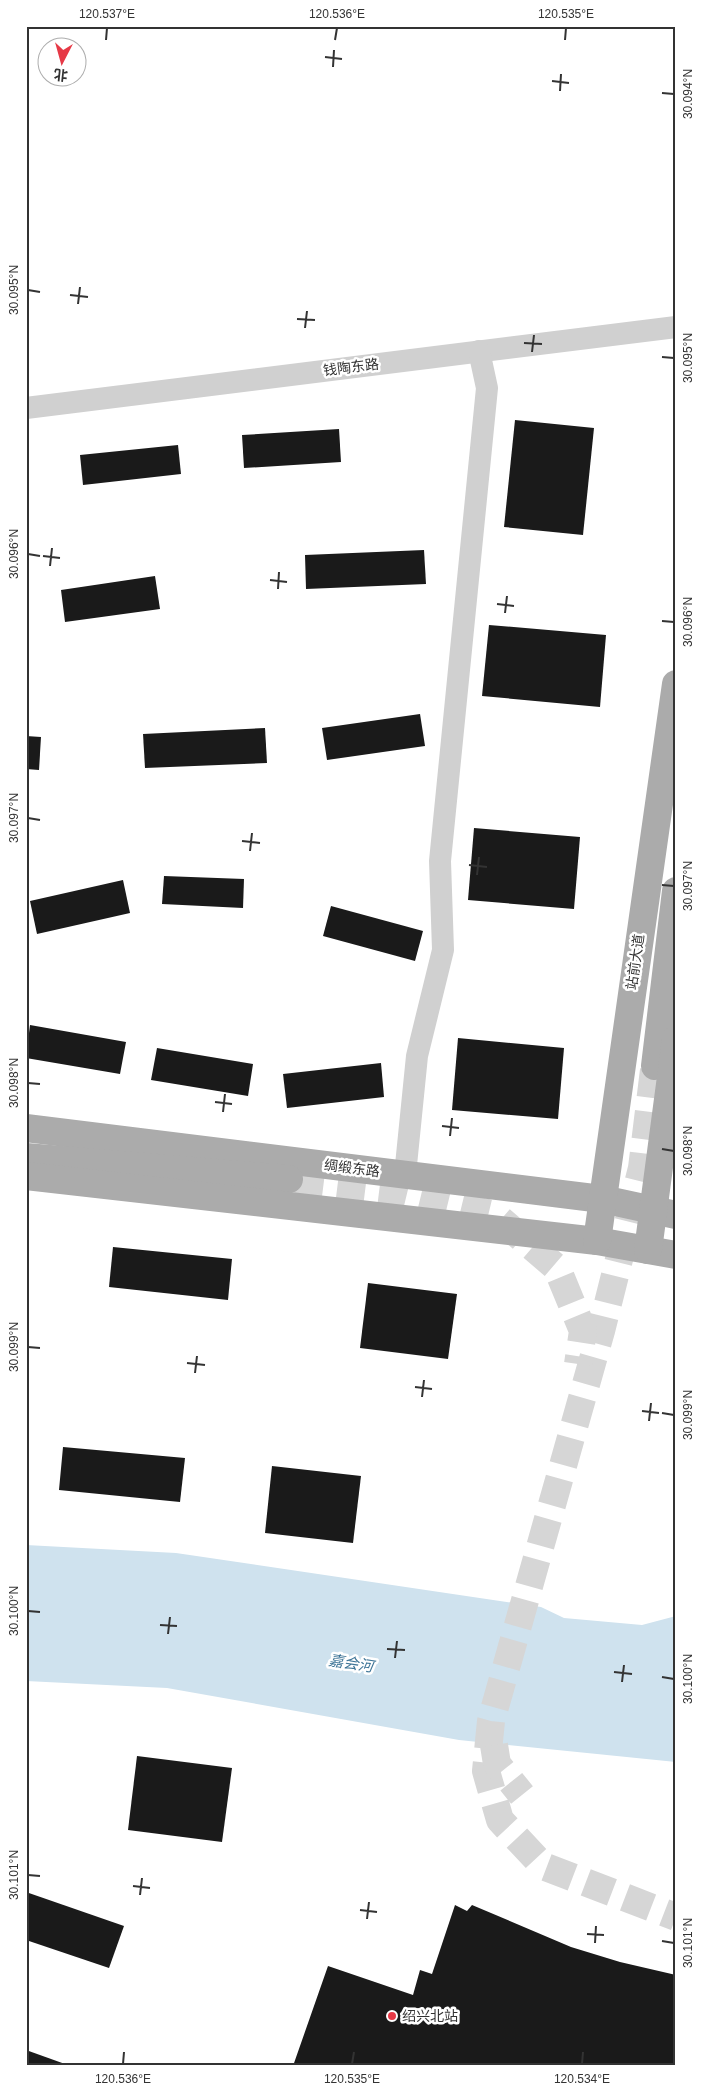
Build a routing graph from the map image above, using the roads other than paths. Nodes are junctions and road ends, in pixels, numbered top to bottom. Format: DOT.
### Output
graph roads {
  1 [pos="676,327"];
  2 [pos="479,352"];
  3 [pos="26,408"];
  4 [pos="676,684"];
  5 [pos="671,755"];
  6 [pos="676,800"];
  7 [pos="676,891"];
  8 [pos="676,1038"];
  9 [pos="654,1070"];
  10 [pos="26,1128"];
  11 [pos="26,1156"];
  12 [pos="405,1175"];
  13 [pos="26,1176"];
  14 [pos="296,1179"];
  15 [pos="602,1199"];
  16 [pos="664,1213"];
  17 [pos="597,1241"];
  18 [pos="648,1250"];
  19 [pos="676,1255"];
  1 -- 2 [label="street, 钱陶东路"];
  2 -- 3 [label="street, 钱陶东路"];
  2 -- 12 [label="street"];
  4 -- 5 [label="main road, 站前大道"];
  5 -- 6 [label="main road"];
  5 -- 15 [label="main road, 站前大道"];
  7 -- 9 [label="main road"];
  8 -- 16 [label="main road"];
  10 -- 12 [label="main road, 绸缎东路"];
  11 -- 14 [label="main road"];
  12 -- 15 [label="main road, 绸缎东路"];
  13 -- 17 [label="main road"];
  15 -- 16 [label="main road, 绸缎东路"];
  15 -- 17 [label="main road, 站前大道"];
  16 -- 18 [label="main road"];
  17 -- 18 [label="main road"];
  18 -- 19 [label="main road"];
}
